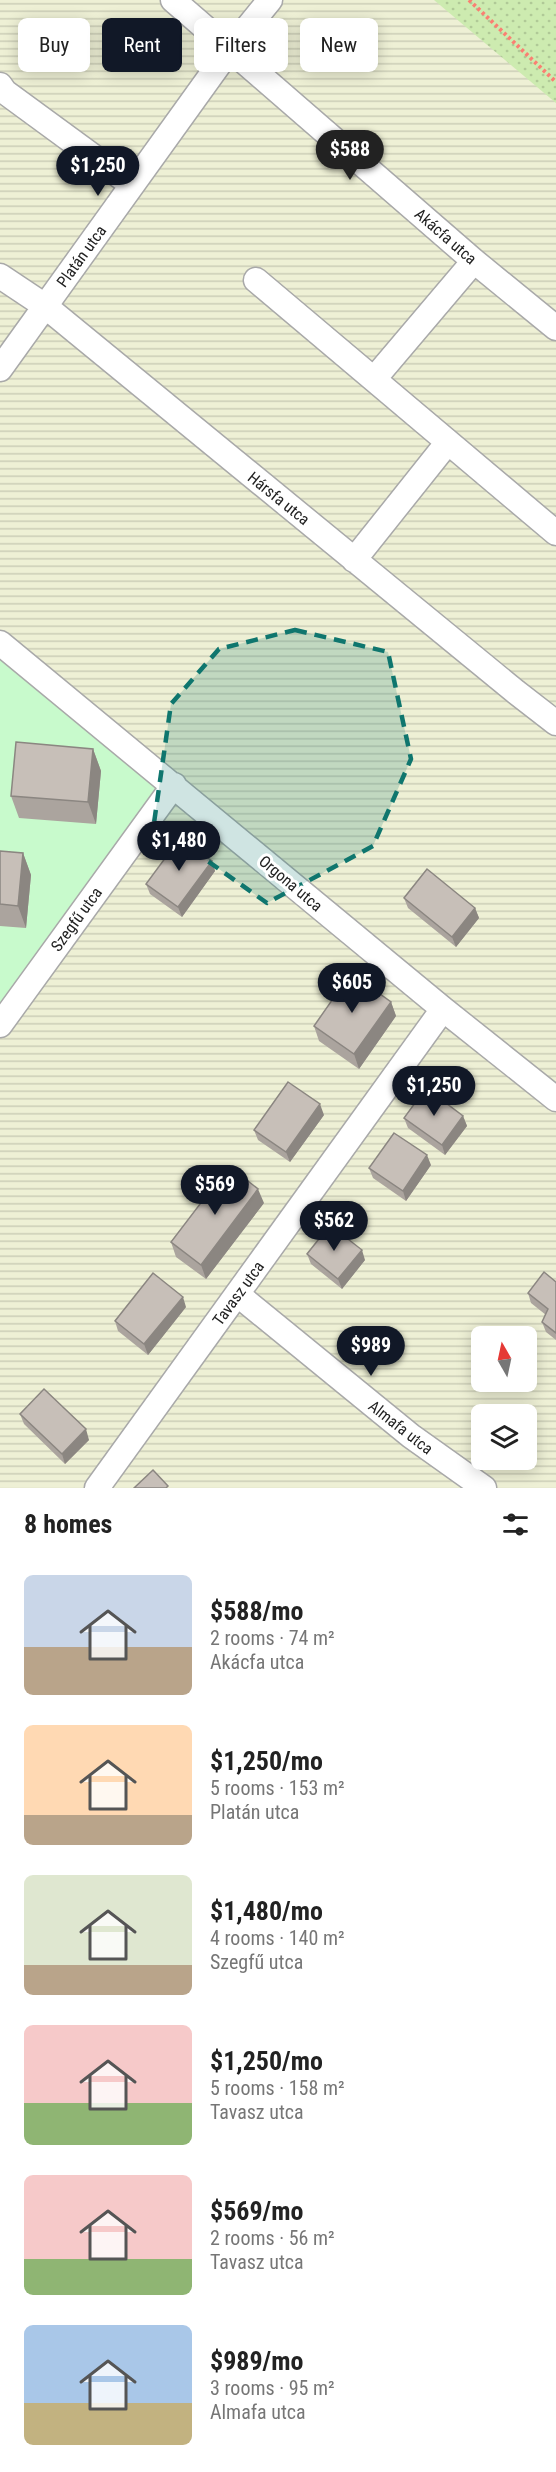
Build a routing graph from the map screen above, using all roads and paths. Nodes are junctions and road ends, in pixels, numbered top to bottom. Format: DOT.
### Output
graph roads {
  1 [pos="173,0"];
  2 [pos="270,0"];
  3 [pos="469,0"];
  4 [pos="194,18"];
  5 [pos="255,18"];
  6 [pos="213,72"];
  7 [pos="256,72"];
  8 [pos="556,82"];
  9 [pos="0,85"];
  10 [pos="132,185"];
  11 [pos="474,261"];
  12 [pos="0,276"];
  13 [pos="256,280"];
  14 [pos="45,306"];
  15 [pos="556,328"];
  16 [pos="0,369"];
  17 [pos="374,379"];
  18 [pos="448,442"];
  19 [pos="556,533"];
  20 [pos="354,560"];
  21 [pos="0,643"];
  22 [pos="556,723"];
  23 [pos="174,785"];
  24 [pos="443,1009"];
  25 [pos="0,1025"];
  26 [pos="556,1099"];
  27 [pos="237,1294"];
  28 [pos="97,1488"];
  29 [pos="484,1488"];
  1 -- 4 [label="street, Akácfa utca"];
  2 -- 5 [label="street, Platán utca"];
  3 -- 8 [label="path"];
  6 -- 10 [label="street, Platán utca"];
  7 -- 11 [label="street, Akácfa utca"];
  9 -- 10 [label="street"];
  10 -- 14 [label="street, Platán utca"];
  11 -- 15 [label="street, Akácfa utca"];
  11 -- 17 [label="street"];
  12 -- 14 [label="street, Hársfa utca"];
  13 -- 17 [label="street"];
  14 -- 16 [label="street, Platán utca"];
  14 -- 20 [label="street, Hársfa utca"];
  17 -- 18 [label="street"];
  18 -- 19 [label="street"];
  18 -- 20 [label="street"];
  20 -- 22 [label="street, Hársfa utca"];
  21 -- 23 [label="street, Orgona utca"];
  23 -- 24 [label="street, Orgona utca"];
  23 -- 25 [label="street, Szegfű utca"];
  24 -- 26 [label="street, Orgona utca"];
  24 -- 27 [label="street, Tavasz utca"];
  27 -- 28 [label="street, Tavasz utca"];
  27 -- 29 [label="street, Almafa utca"];
}
